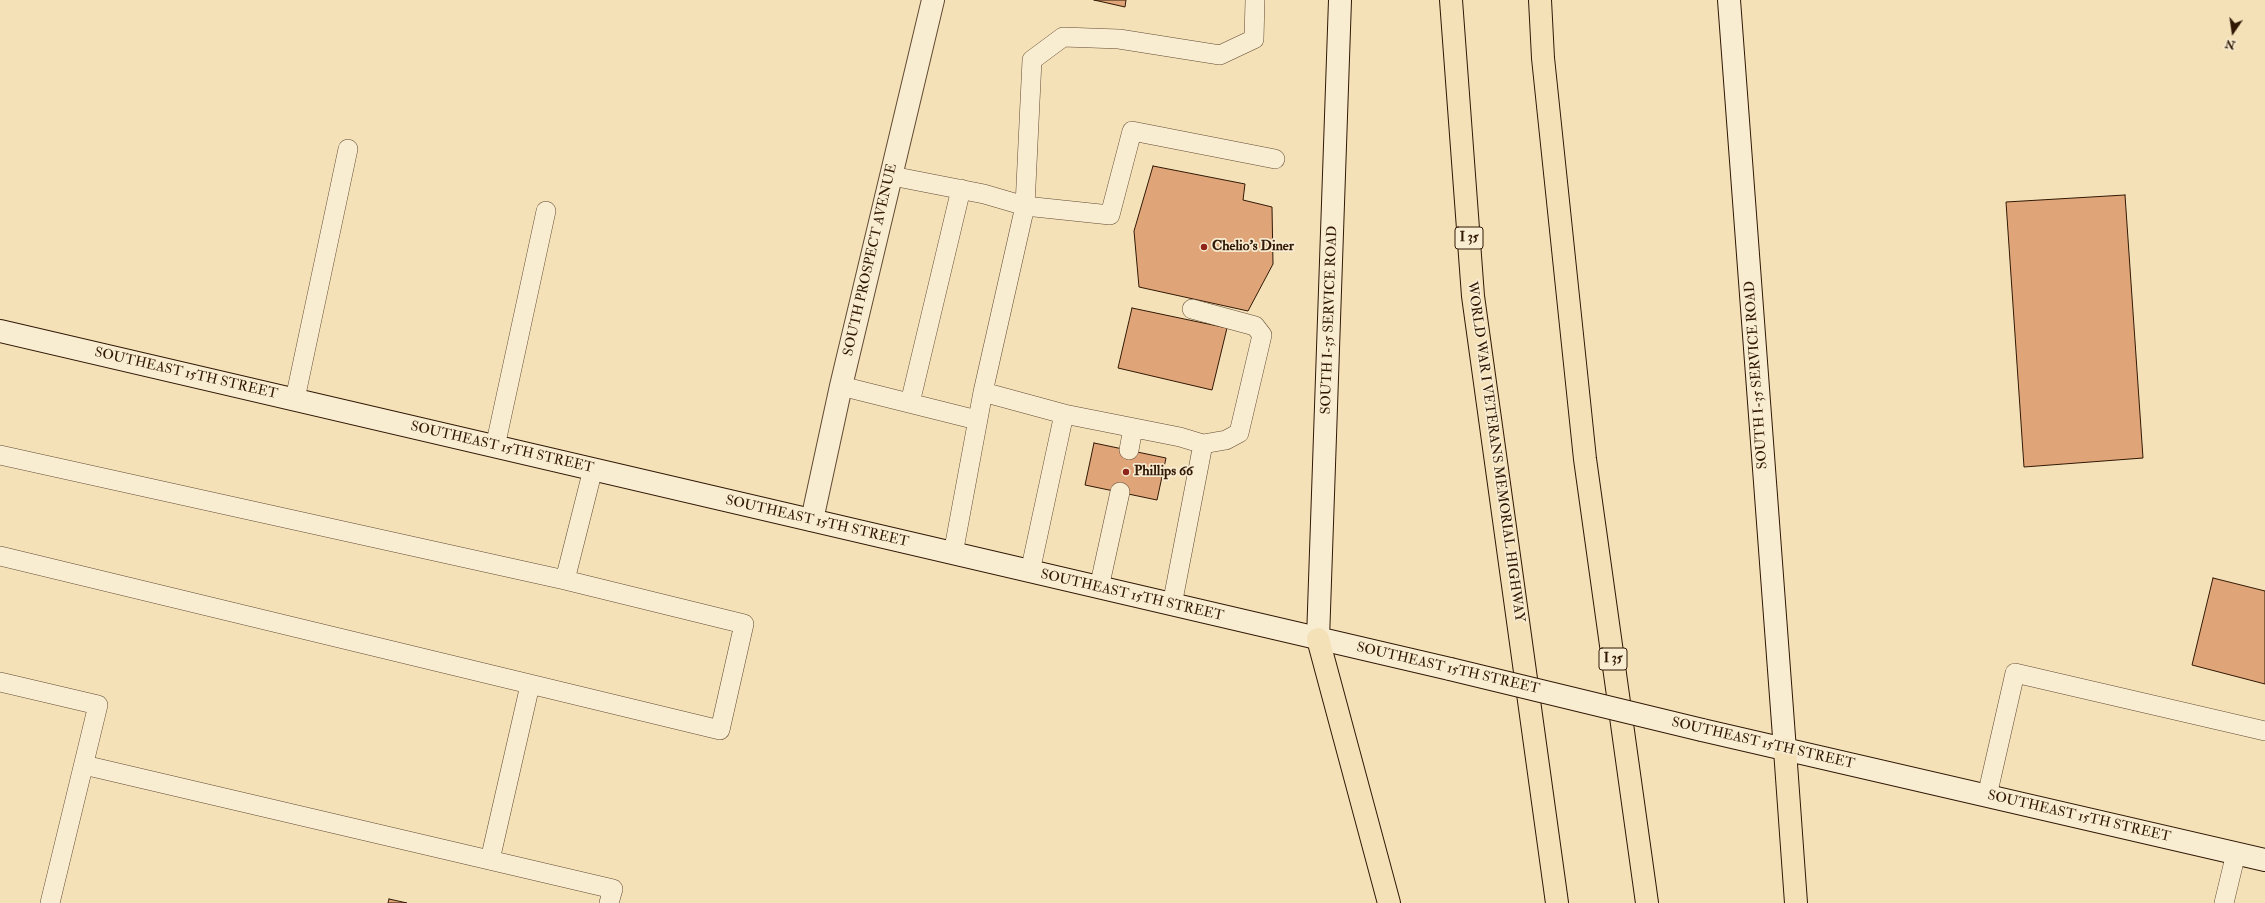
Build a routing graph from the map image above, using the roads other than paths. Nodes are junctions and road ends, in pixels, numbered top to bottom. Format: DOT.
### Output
graph roads {
  1 [pos="933,0"];
  2 [pos="1255,0"];
  3 [pos="1340,0"];
  4 [pos="1451,0"];
  5 [pos="1540,0"];
  6 [pos="1729,0"];
  7 [pos="348,149"];
  8 [pos="1275,159"];
  9 [pos="892,176"];
  10 [pos="961,189"];
  11 [pos="1025,206"];
  12 [pos="546,211"];
  13 [pos="1192,309"];
  14 [pos="0,331"];
  15 [pos="841,386"];
  16 [pos="982,392"];
  17 [pos="295,399"];
  18 [pos="910,403"];
  19 [pos="1064,414"];
  20 [pos="977,420"];
  21 [pos="1133,428"];
  22 [pos="1203,444"];
  23 [pos="495,447"];
  24 [pos="1129,450"];
  25 [pos="0,455"];
  26 [pos="592,469"];
  27 [pos="1120,492"];
  28 [pos="812,520"];
  29 [pos="953,554"];
  30 [pos="0,556"];
  31 [pos="1030,572"];
  32 [pos="565,580"];
  33 [pos="1099,588"];
  34 [pos="1172,605"];
  35 [pos="1318,639"];
  36 [pos="0,682"];
  37 [pos="530,685"];
  38 [pos="2265,731"];
  39 [pos="1785,750"];
  40 [pos="84,765"];
  41 [pos="1987,796"];
  42 [pos="2236,853"];
  43 [pos="490,860"];
  44 [pos="2265,860"];
  45 [pos="50,903"];
  46 [pos="609,903"];
  47 [pos="1389,903"];
  48 [pos="1557,903"];
  49 [pos="1647,903"];
  50 [pos="1796,903"];
  51 [pos="2224,903"];
  1 -- 9 [label="main road, SOUTH PROSPECT AVENUE"];
  2 -- 11 [label="lane"];
  3 -- 35 [label="main road, SOUTH I-35 SERVICE ROAD"];
  4 -- 48 [label="highway, WORLD WAR I VETERANS MEMORIAL HIGHWAY / I 35"];
  5 -- 49 [label="highway, I 35"];
  6 -- 39 [label="main road, SOUTH I-35 SERVICE ROAD"];
  7 -- 17 [label="lane"];
  8 -- 11 [label="lane"];
  9 -- 10 [label="lane"];
  9 -- 15 [label="main road, SOUTH PROSPECT AVENUE"];
  10 -- 11 [label="lane"];
  10 -- 18 [label="lane"];
  11 -- 16 [label="lane"];
  12 -- 23 [label="lane"];
  13 -- 22 [label="lane"];
  14 -- 17 [label="main road, SOUTHEAST 15TH STREET"];
  15 -- 18 [label="lane"];
  15 -- 28 [label="main road, SOUTH PROSPECT AVENUE"];
  16 -- 19 [label="lane"];
  16 -- 20 [label="lane"];
  17 -- 23 [label="main road, SOUTHEAST 15TH STREET"];
  18 -- 20 [label="lane"];
  19 -- 21 [label="lane"];
  19 -- 31 [label="lane"];
  20 -- 29 [label="lane"];
  21 -- 22 [label="lane"];
  21 -- 24 [label="lane"];
  22 -- 34 [label="lane"];
  23 -- 26 [label="main road, SOUTHEAST 15TH STREET"];
  25 -- 32 [label="lane"];
  26 -- 28 [label="main road, SOUTHEAST 15TH STREET"];
  26 -- 32 [label="lane"];
  27 -- 33 [label="lane"];
  28 -- 29 [label="main road, SOUTHEAST 15TH STREET"];
  29 -- 31 [label="main road, SOUTHEAST 15TH STREET"];
  30 -- 37 [label="lane"];
  31 -- 33 [label="main road, SOUTHEAST 15TH STREET"];
  32 -- 37 [label="lane"];
  33 -- 34 [label="main road, SOUTHEAST 15TH STREET"];
  34 -- 35 [label="main road, SOUTHEAST 15TH STREET"];
  35 -- 39 [label="main road, SOUTHEAST 15TH STREET, bridge"];
  35 -- 47 [label="highway"];
  36 -- 40 [label="lane"];
  37 -- 43 [label="lane"];
  38 -- 41 [label="lane"];
  39 -- 41 [label="main road, SOUTHEAST 15TH STREET"];
  39 -- 50 [label="highway"];
  40 -- 43 [label="lane"];
  40 -- 45 [label="lane"];
  41 -- 42 [label="main road, SOUTHEAST 15TH STREET"];
  42 -- 44 [label="main road, SOUTHEAST 15TH STREET"];
  42 -- 51 [label="lane"];
  43 -- 46 [label="lane"];
}
